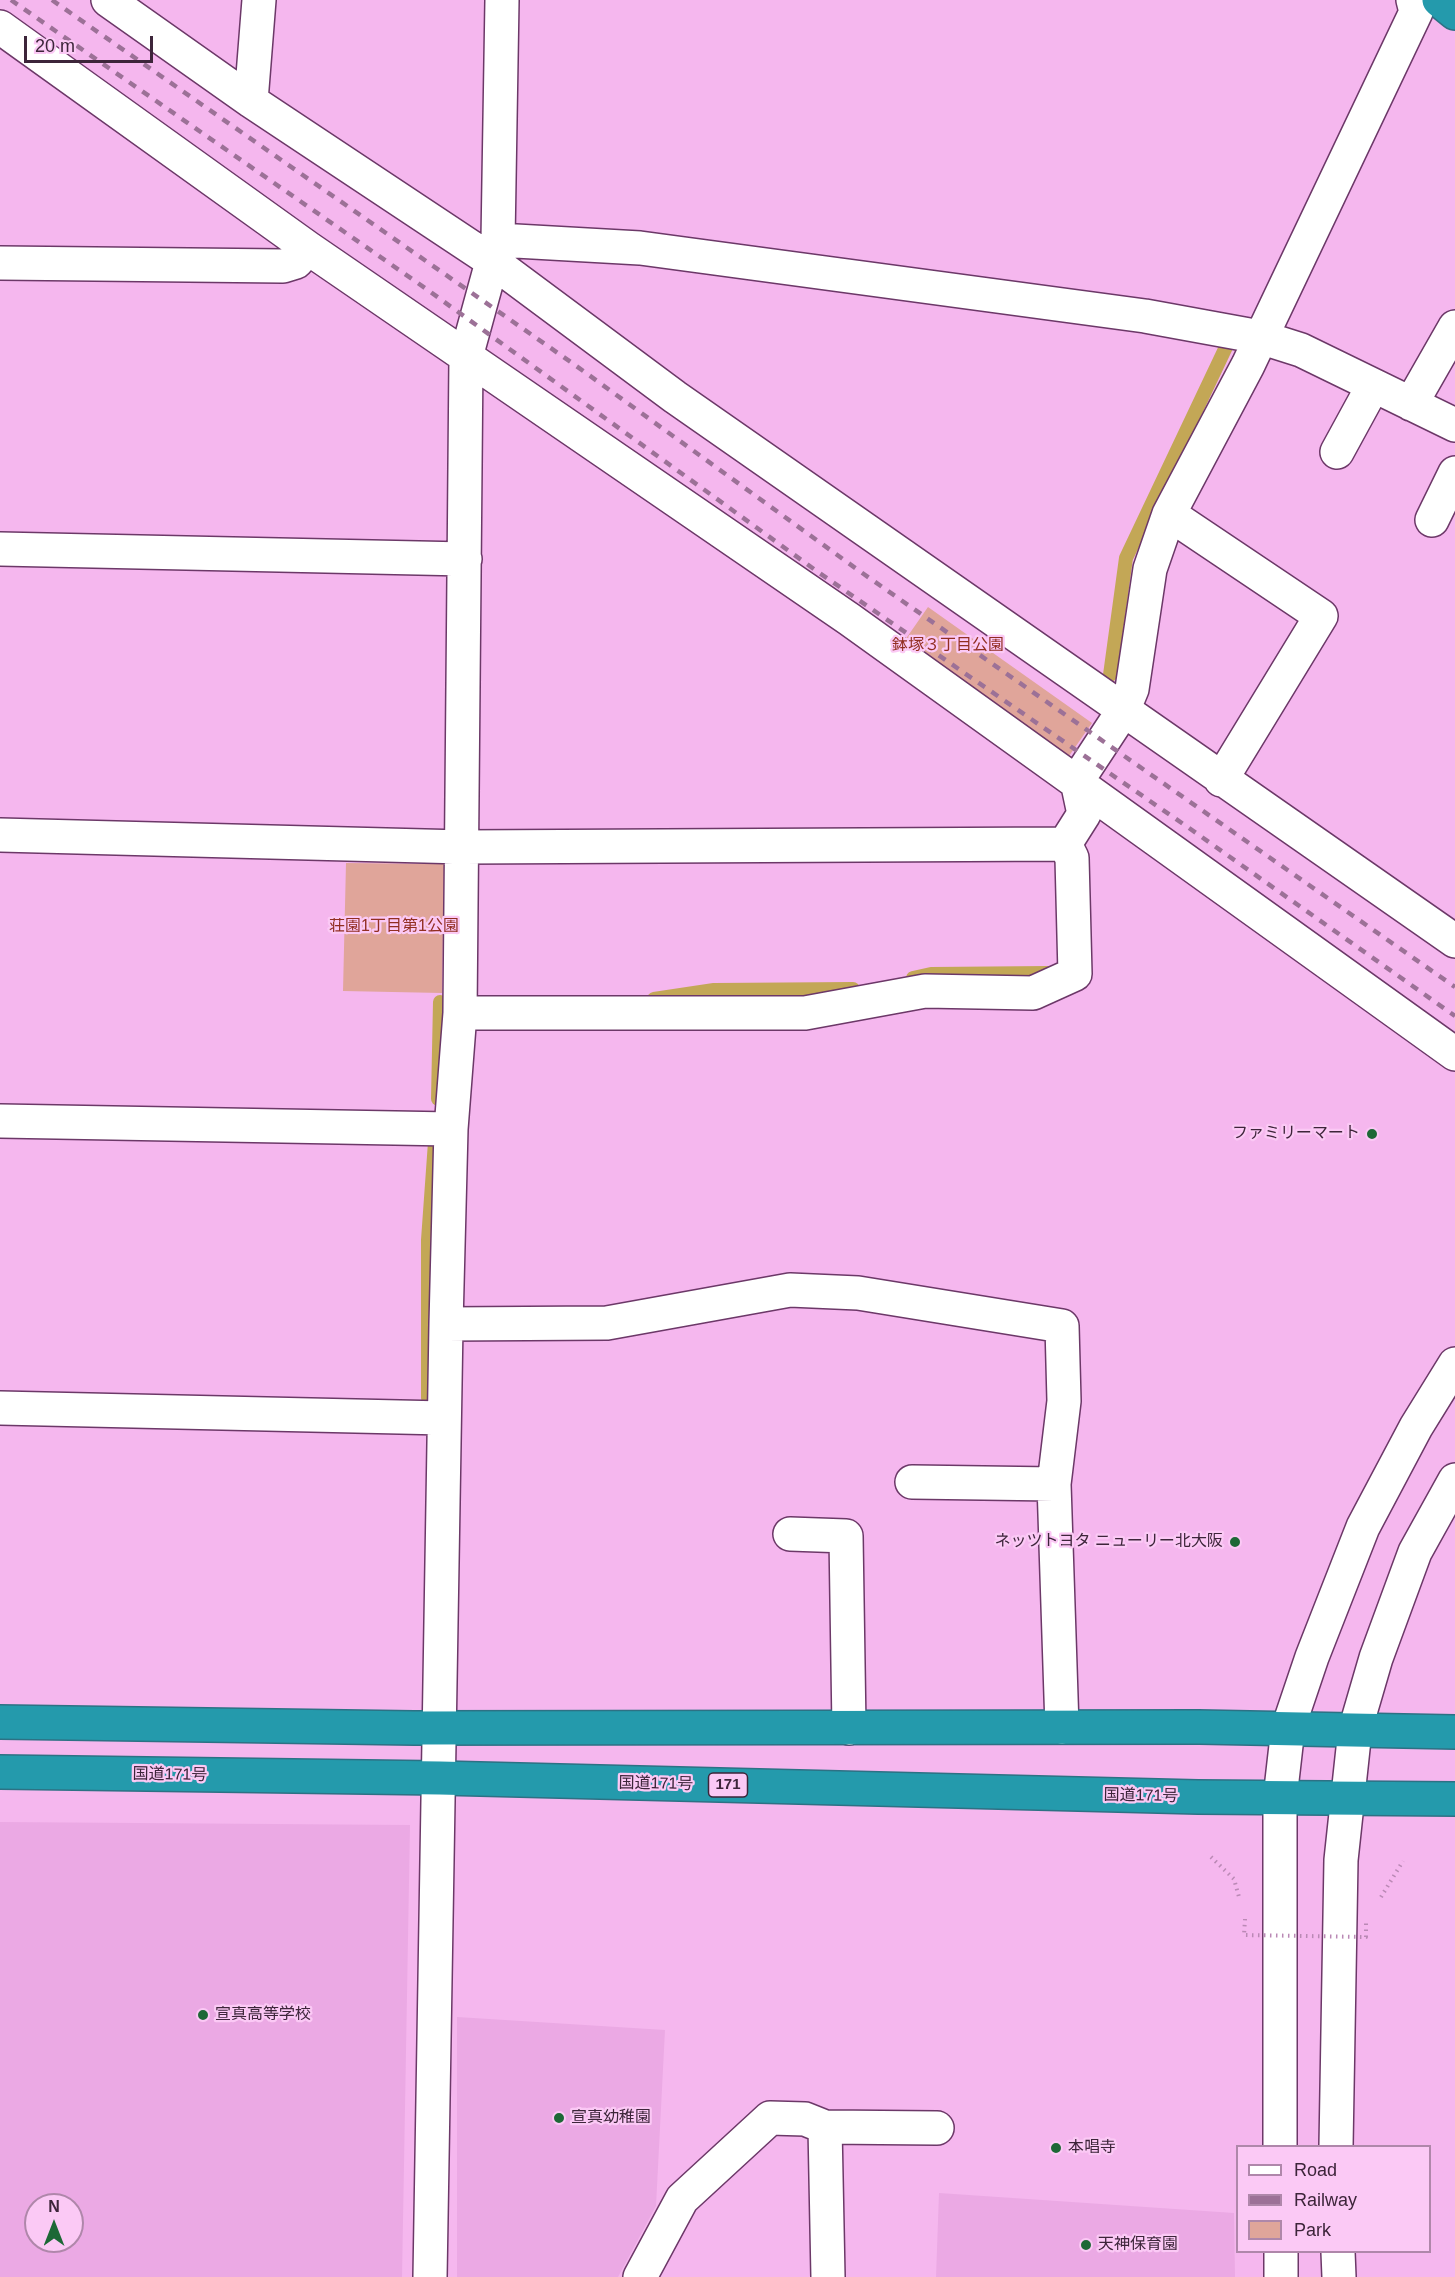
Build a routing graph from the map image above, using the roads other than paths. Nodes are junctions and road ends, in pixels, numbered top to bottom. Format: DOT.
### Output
graph roads {
  1 [pos="108,0"];
  2 [pos="259,0"];
  3 [pos="502,0"];
  4 [pos="1413,0"];
  5 [pos="1439,0"];
  6 [pos="1455,13"];
  7 [pos="0,27"];
  8 [pos="251,101"];
  9 [pos="308,248"];
  10 [pos="495,251"];
  11 [pos="0,263"];
  12 [pos="1455,327"];
  13 [pos="1260,337"];
  14 [pos="466,357"];
  15 [pos="1373,386"];
  16 [pos="1411,404"];
  17 [pos="1455,425"];
  18 [pos="1337,452"];
  19 [pos="1455,473"];
  20 [pos="1169,514"];
  21 [pos="1432,520"];
  22 [pos="0,549"];
  23 [pos="465,559"];
  24 [pos="1123,711"];
  25 [pos="1221,780"];
  26 [pos="1077,781"];
  27 [pos="0,835"];
  28 [pos="1065,844"];
  29 [pos="463,848"];
  30 [pos="1455,941"];
  31 [pos="460,1013"];
  32 [pos="1455,1054"];
  33 [pos="0,1121"];
  34 [pos="451,1129"];
  35 [pos="446,1324"];
  36 [pos="1455,1364"];
  37 [pos="0,1408"];
  38 [pos="444,1419"];
  39 [pos="1455,1480"];
  40 [pos="912,1482"];
  41 [pos="1054,1484"];
  42 [pos="790,1534"];
  43 [pos="0,1722"];
  44 [pos="1062,1727"];
  45 [pos="441,1728"];
  46 [pos="849,1728"];
  47 [pos="1288,1728"];
  48 [pos="1355,1730"];
  49 [pos="1455,1732"];
  50 [pos="0,1772"];
  51 [pos="440,1778"];
  52 [pos="1280,1798"];
  53 [pos="1346,1798"];
  54 [pos="1455,1799"];
  55 [pos="825,2127"];
  56 [pos="937,2128"];
  57 [pos="1280,2145"];
  58 [pos="1336,2145"];
  59 [pos="1281,2253"];
  60 [pos="1338,2253"];
  61 [pos="430,2277"];
  62 [pos="640,2277"];
  63 [pos="828,2277"];
  64 [pos="1281,2277"];
  65 [pos="1339,2277"];
  1 -- 8 [label="street"];
  2 -- 8 [label="street"];
  3 -- 10 [label="street"];
  4 -- 13 [label="street"];
  5 -- 6 [label="highway"];
  7 -- 9 [label="street"];
  8 -- 10 [label="street"];
  9 -- 11 [label="street"];
  9 -- 14 [label="street"];
  10 -- 13 [label="street"];
  10 -- 14 [label="street"];
  10 -- 24 [label="street"];
  12 -- 16 [label="street"];
  13 -- 15 [label="street"];
  13 -- 20 [label="street"];
  14 -- 23 [label="street"];
  14 -- 26 [label="street"];
  15 -- 16 [label="street"];
  15 -- 18 [label="street"];
  16 -- 17 [label="street"];
  19 -- 21 [label="street"];
  20 -- 24 [label="street"];
  20 -- 25 [label="street"];
  22 -- 23 [label="street"];
  23 -- 29 [label="street"];
  24 -- 25 [label="street"];
  24 -- 26 [label="street"];
  25 -- 30 [label="street"];
  26 -- 28 [label="street"];
  26 -- 32 [label="street"];
  27 -- 29 [label="street"];
  28 -- 29 [label="street"];
  28 -- 31 [label="street"];
  29 -- 31 [label="street"];
  31 -- 34 [label="street"];
  33 -- 34 [label="street"];
  34 -- 35 [label="street"];
  35 -- 38 [label="street"];
  35 -- 41 [label="street"];
  36 -- 47 [label="street"];
  37 -- 38 [label="street"];
  38 -- 45 [label="street"];
  39 -- 48 [label="street"];
  40 -- 41 [label="street"];
  41 -- 44 [label="street"];
  42 -- 46 [label="street"];
  43 -- 45 [label="highway"];
  44 -- 46 [label="highway"];
  44 -- 47 [label="highway"];
  45 -- 46 [label="highway"];
  45 -- 51 [label="street"];
  47 -- 48 [label="highway"];
  47 -- 52 [label="street"];
  48 -- 49 [label="highway"];
  48 -- 53 [label="street"];
  50 -- 51 [label="highway, 国道171号 / 171"];
  51 -- 52 [label="highway, 国道171号 / 171"];
  51 -- 61 [label="street"];
  52 -- 53 [label="highway, 国道171号 / 171"];
  52 -- 57 [label="street"];
  53 -- 54 [label="highway, 国道171号 / 171"];
  53 -- 58 [label="street"];
  55 -- 56 [label="street"];
  55 -- 62 [label="street"];
  55 -- 63 [label="street"];
  59 -- 64 [label="street"];
  60 -- 65 [label="street"];
}
